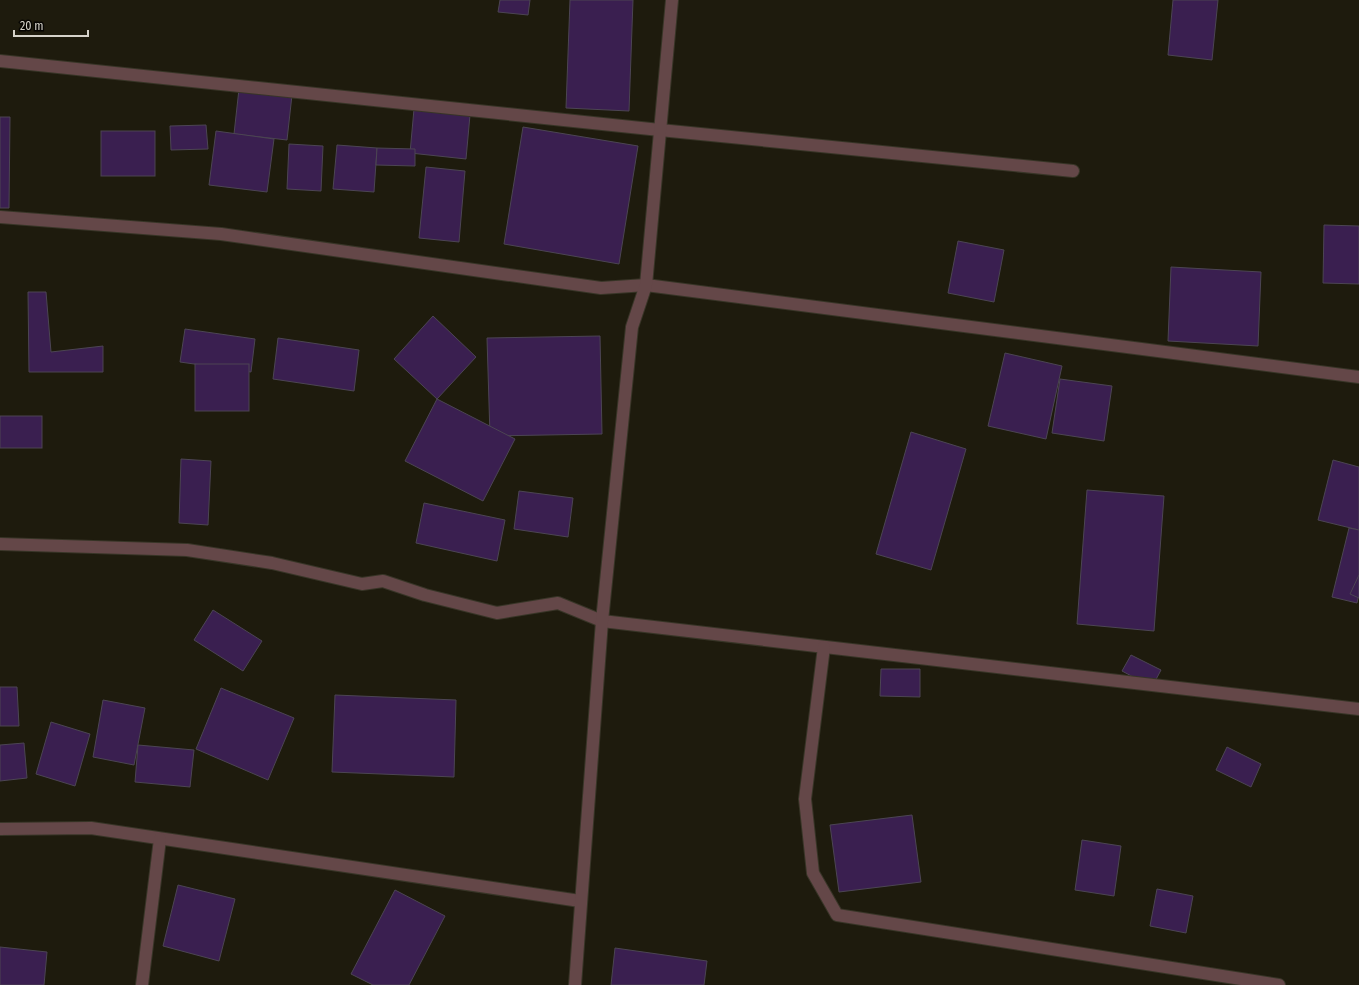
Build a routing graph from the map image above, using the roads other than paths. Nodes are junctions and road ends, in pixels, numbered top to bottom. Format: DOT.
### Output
graph roads {
  1 [pos="672,0"];
  2 [pos="0,61"];
  3 [pos="660,130"];
  4 [pos="1072,171"];
  5 [pos="0,217"];
  6 [pos="646,285"];
  7 [pos="1359,376"];
  8 [pos="0,544"];
  9 [pos="602,621"];
  10 [pos="824,647"];
  11 [pos="1359,709"];
  12 [pos="0,829"];
  13 [pos="160,839"];
  14 [pos="580,901"];
  15 [pos="142,985"];
  16 [pos="575,985"];
  17 [pos="1279,985"];
  1 -- 3 [label="street"];
  2 -- 3 [label="street"];
  3 -- 4 [label="street"];
  3 -- 6 [label="street"];
  5 -- 6 [label="street"];
  6 -- 7 [label="street"];
  6 -- 9 [label="street"];
  8 -- 9 [label="street"];
  9 -- 10 [label="street"];
  9 -- 14 [label="street"];
  10 -- 11 [label="street"];
  10 -- 17 [label="street"];
  12 -- 13 [label="street"];
  13 -- 14 [label="street"];
  13 -- 15 [label="street"];
  14 -- 16 [label="street"];
}
